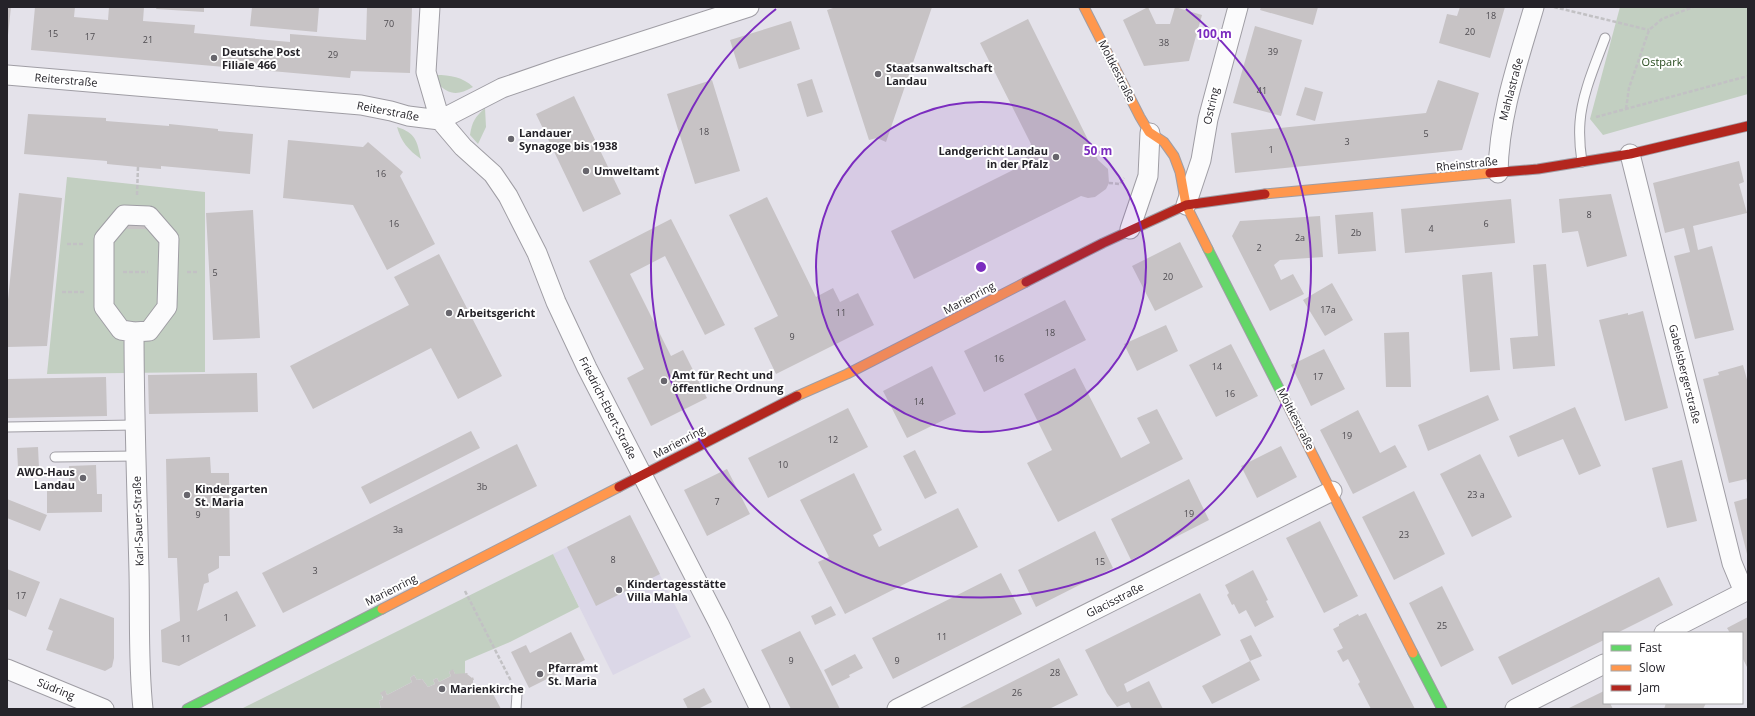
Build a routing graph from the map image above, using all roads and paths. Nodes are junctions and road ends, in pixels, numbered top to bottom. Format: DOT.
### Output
graph roads {
  1 [pos="430,7"];
  2 [pos="749,7"];
  3 [pos="1084,7"];
  4 [pos="1238,7"];
  5 [pos="1534,7"];
  6 [pos="1554,7"];
  7 [pos="1693,7"];
  8 [pos="1649,30"];
  9 [pos="1605,38"];
  10 [pos="7,75"];
  11 [pos="1748,76"];
  12 [pos="1626,109"];
  13 [pos="440,120"];
  14 [pos="1580,120"];
  15 [pos="1748,126"];
  16 [pos="1150,134"];
  17 [pos="1630,154"];
  18 [pos="1582,162"];
  19 [pos="138,167"];
  20 [pos="1498,173"];
  21 [pos="1109,183"];
  22 [pos="1120,184"];
  23 [pos="1186,205"];
  24 [pos="137,215"];
  25 [pos="1130,229"];
  26 [pos="122,272"];
  27 [pos="152,272"];
  28 [pos="134,332"];
  29 [pos="135,424"];
  30 [pos="7,427"];
  31 [pos="136,456"];
  32 [pos="55,457"];
  33 [pos="642,475"];
  34 [pos="1332,491"];
  35 [pos="454,571"];
  36 [pos="1746,591"];
  37 [pos="1666,632"];
  38 [pos="1603,665"];
  39 [pos="7,669"];
  40 [pos="517,694"];
  41 [pos="104,709"];
  42 [pos="143,709"];
  43 [pos="187,709"];
  44 [pos="516,709"];
  45 [pos="760,709"];
  46 [pos="897,709"];
  47 [pos="1442,709"];
  48 [pos="1515,709"];
  1 -- 13 [label="street"];
  2 -- 13 [label="street"];
  3 -- 16 [label="main road, Moltkestraße"];
  4 -- 23 [label="street, Ostring"];
  5 -- 20 [label="street, Mahlastraße"];
  6 -- 8 [label="path"];
  7 -- 8 [label="path"];
  8 -- 12 [label="path"];
  9 -- 14 [label="lane"];
  10 -- 13 [label="street, Reiterstraße"];
  11 -- 12 [label="path"];
  12 -- 14 [label="path"];
  13 -- 33 [label="street, Friedrich-Ebert-Straße"];
  14 -- 18 [label="lane"];
  15 -- 17 [label="main road, Rheinstraße"];
  16 -- 23 [label="main road, Moltkestraße"];
  16 -- 25 [label="street"];
  17 -- 18 [label="main road, Rheinstraße"];
  17 -- 36 [label="street, Gabelsbergerstraße"];
  18 -- 20 [label="main road, Rheinstraße"];
  19 -- 24 [label="path"];
  20 -- 23 [label="main road, Rheinstraße"];
  21 -- 22 [label="path"];
  23 -- 25 [label="main road, Marienring"];
  23 -- 34 [label="main road, Moltkestraße"];
  24 -- 28 [label="street"];
  24 -- 28 [label="street"];
  25 -- 33 [label="main road, Marienring"];
  26 -- 27 [label="path"];
  28 -- 29 [label="street, Karl-Sauer-Straße"];
  29 -- 30 [label="lane"];
  29 -- 31 [label="street, Karl-Sauer-Straße"];
  31 -- 32 [label="lane"];
  31 -- 42 [label="street, Karl-Sauer-Straße"];
  33 -- 35 [label="main road, Marienring"];
  33 -- 45 [label="street, Friedrich-Ebert-Straße"];
  34 -- 46 [label="street, Glacisstraße"];
  34 -- 47 [label="main road, Moltkestraße"];
  35 -- 40 [label="path"];
  35 -- 43 [label="main road, Marienring"];
  36 -- 37 [label="street"];
  38 -- 48 [label="street"];
  39 -- 41 [label="street, Südring"];
  40 -- 44 [label="lane"];
}
